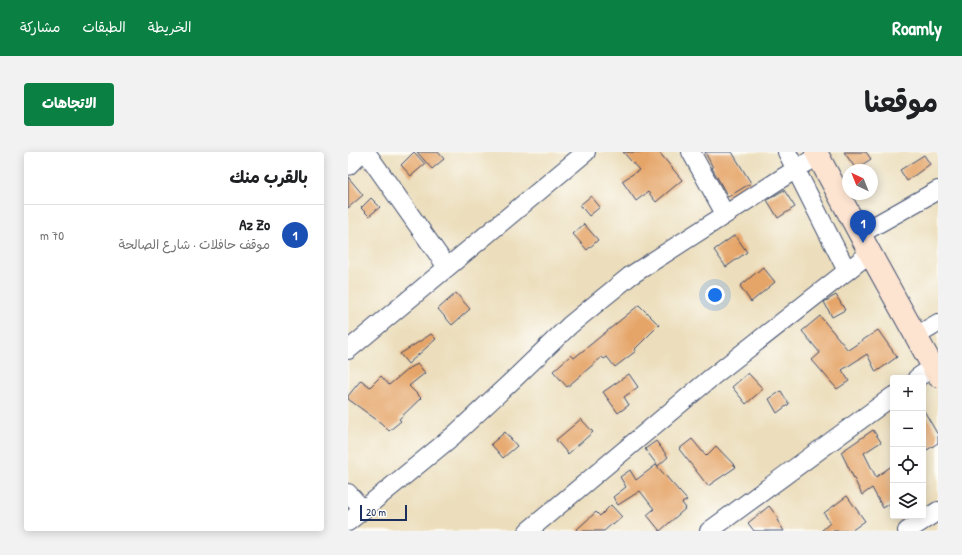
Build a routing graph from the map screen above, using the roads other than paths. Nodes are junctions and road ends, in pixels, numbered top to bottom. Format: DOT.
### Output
graph roads {
  1 [pos="362,152"];
  2 [pos="366,152"];
  3 [pos="586,152"];
  4 [pos="691,152"];
  5 [pos="787,152"];
  6 [pos="817,154"];
  7 [pos="348,166"];
  8 [pos="796,169"];
  9 [pos="938,190"];
  10 [pos="725,214"];
  11 [pos="860,234"];
  12 [pos="870,253"];
  13 [pos="447,267"];
  14 [pos="847,270"];
  15 [pos="938,323"];
  16 [pos="916,336"];
  17 [pos="348,350"];
  18 [pos="930,374"];
  19 [pos="890,398"];
  20 [pos="348,493"];
  21 [pos="363,510"];
  22 [pos="938,511"];
  23 [pos="348,522"];
  24 [pos="528,531"];
  25 [pos="709,531"];
  26 [pos="907,531"];
  1 -- 7 [label="street"];
  2 -- 13 [label="street"];
  3 -- 13 [label="street"];
  4 -- 10 [label="street"];
  5 -- 8 [label="street"];
  6 -- 8 [label="street"];
  6 -- 11 [label="street"];
  8 -- 10 [label="street"];
  8 -- 14 [label="street"];
  9 -- 11 [label="street"];
  10 -- 21 [label="street"];
  11 -- 12 [label="street"];
  12 -- 14 [label="street"];
  12 -- 16 [label="street"];
  13 -- 17 [label="street"];
  14 -- 24 [label="street"];
  15 -- 16 [label="street"];
  16 -- 18 [label="street"];
  19 -- 25 [label="street"];
  20 -- 21 [label="street"];
  21 -- 23 [label="street"];
  22 -- 26 [label="street"];
}
